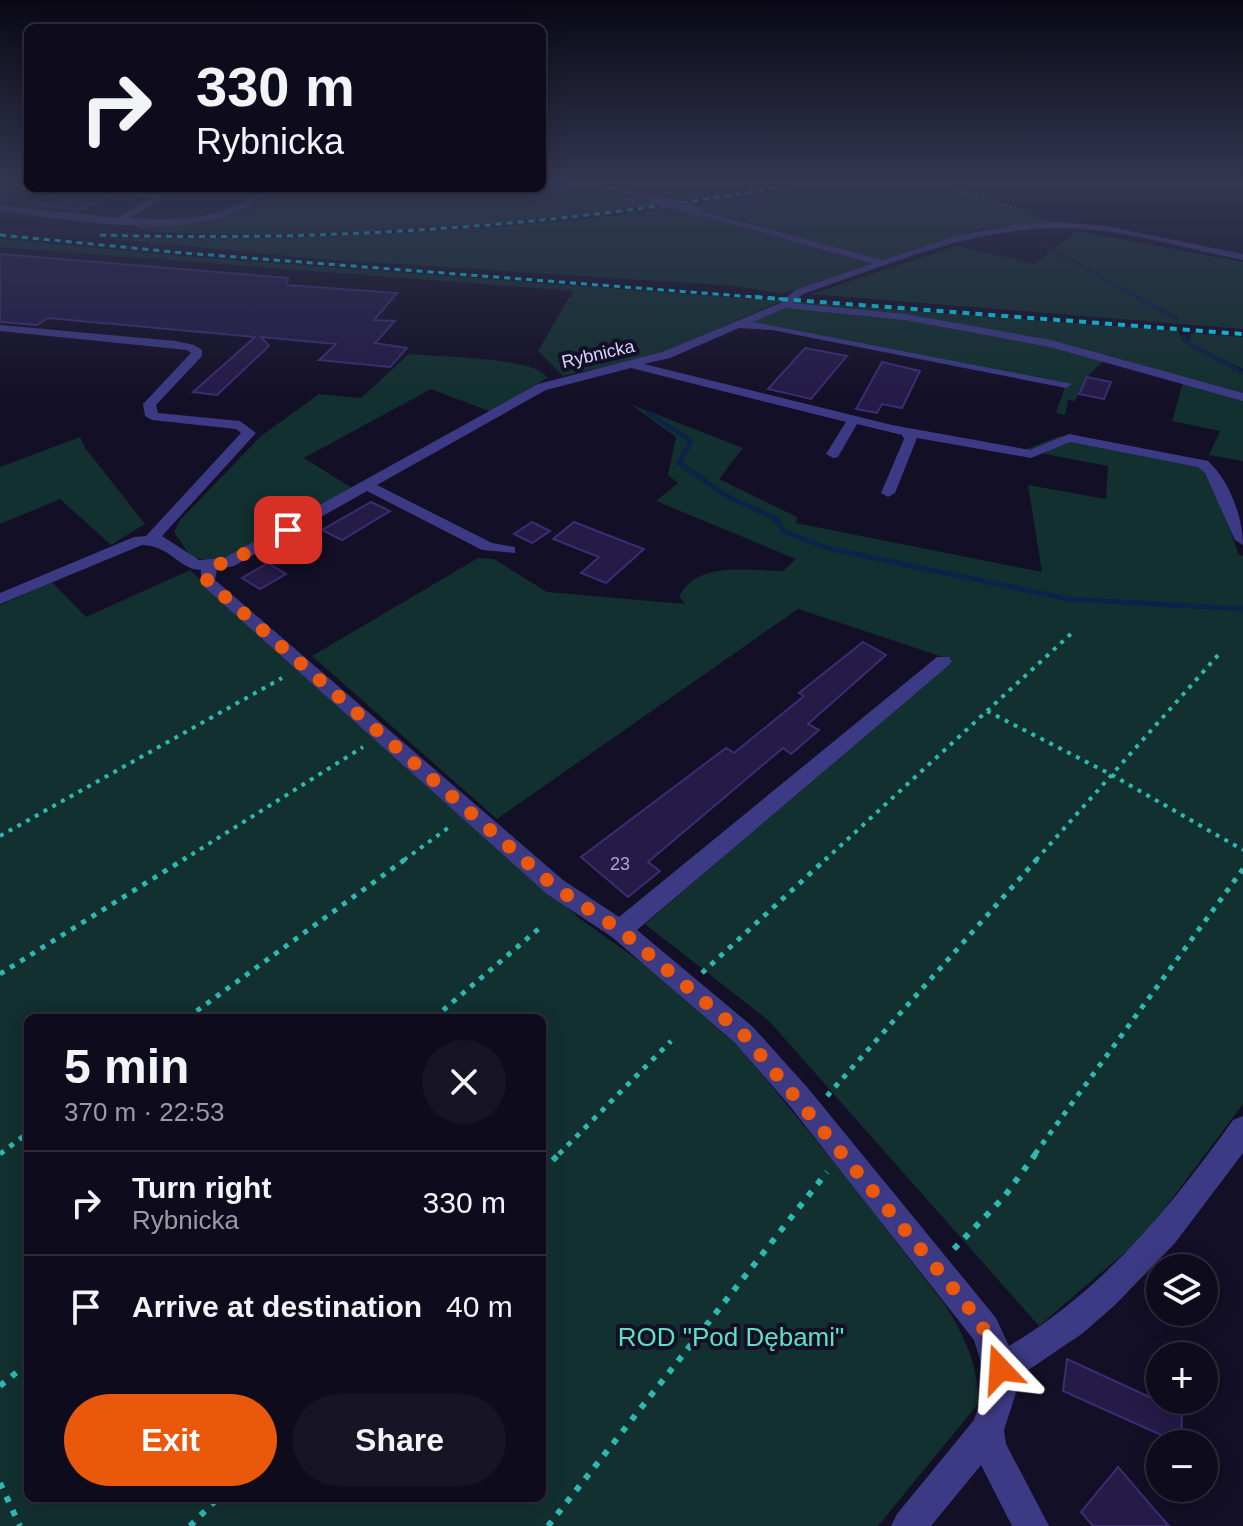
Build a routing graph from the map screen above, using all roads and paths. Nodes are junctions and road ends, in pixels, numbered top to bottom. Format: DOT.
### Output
graph roads {
  1 [pos="849,254"];
  2 [pos="913,254"];
  3 [pos="884,264"];
  4 [pos="784,305"];
  5 [pos="735,325"];
  6 [pos="0,328"];
  7 [pos="632,365"];
  8 [pos="1066,384"];
  9 [pos="1243,397"];
  10 [pos="854,419"];
  11 [pos="907,431"];
  12 [pos="833,454"];
  13 [pos="366,485"];
  14 [pos="888,493"];
  15 [pos="152,538"];
  16 [pos="1243,540"];
  17 [pos="509,550"];
  18 [pos="209,567"];
  19 [pos="0,599"];
  20 [pos="1074,631"];
  21 [pos="1219,654"];
  22 [pos="943,661"];
  23 [pos="282,678"];
  24 [pos="987,711"];
  25 [pos="363,747"];
  26 [pos="1112,775"];
  27 [pos="448,828"];
  28 [pos="0,836"];
  29 [pos="1243,850"];
  30 [pos="1243,869"];
  31 [pos="542,926"];
  32 [pos="620,930"];
  33 [pos="0,974"];
  34 [pos="689,986"];
  35 [pos="192,1014"];
  36 [pos="439,1014"];
  37 [pos="671,1041"];
  38 [pos="811,1113"];
  39 [pos="1243,1130"];
  40 [pos="24,1136"];
  41 [pos="843,1152"];
  42 [pos="0,1154"];
  43 [pos="546,1167"];
  44 [pos="936,1266"];
  45 [pos="24,1366"];
  46 [pos="1000,1369"];
  47 [pos="0,1386"];
  48 [pos="987,1430"];
  49 [pos="0,1483"];
  50 [pos="214,1502"];
  51 [pos="20,1526"];
  52 [pos="190,1526"];
  53 [pos="548,1526"];
  54 [pos="909,1526"];
  55 [pos="1031,1526"];
  1 -- 3 [label="street, bridge"];
  2 -- 3 [label="street, Rybnicka"];
  3 -- 4 [label="street, Rybnicka"];
  4 -- 5 [label="street, Rybnicka"];
  4 -- 9 [label="street"];
  5 -- 7 [label="street, Rybnicka"];
  5 -- 8 [label="street"];
  6 -- 15 [label="street"];
  7 -- 10 [label="street"];
  7 -- 13 [label="street, Rybnicka"];
  10 -- 11 [label="street"];
  10 -- 12 [label="street"];
  11 -- 14 [label="street"];
  11 -- 16 [label="street"];
  13 -- 17 [label="street"];
  13 -- 18 [label="street, Rybnicka"];
  15 -- 18 [label="street"];
  15 -- 19 [label="street"];
  18 -- 32 [label="street"];
  20 -- 24 [label="path"];
  21 -- 26 [label="path"];
  22 -- 32 [label="street"];
  23 -- 28 [label="path"];
  24 -- 26 [label="path"];
  24 -- 34 [label="path"];
  25 -- 33 [label="path"];
  26 -- 29 [label="path"];
  26 -- 38 [label="path"];
  27 -- 35 [label="path"];
  30 -- 44 [label="path"];
  31 -- 36 [label="path"];
  32 -- 34 [label="street"];
  34 -- 38 [label="street"];
  37 -- 43 [label="path"];
  38 -- 41 [label="street"];
  39 -- 46 [label="street"];
  40 -- 42 [label="path"];
  41 -- 44 [label="street"];
  41 -- 53 [label="path"];
  44 -- 46 [label="street"];
  45 -- 47 [label="path"];
  46 -- 48 [label="street"];
  48 -- 54 [label="street"];
  48 -- 55 [label="street"];
  49 -- 51 [label="path"];
  50 -- 52 [label="path"];
}
